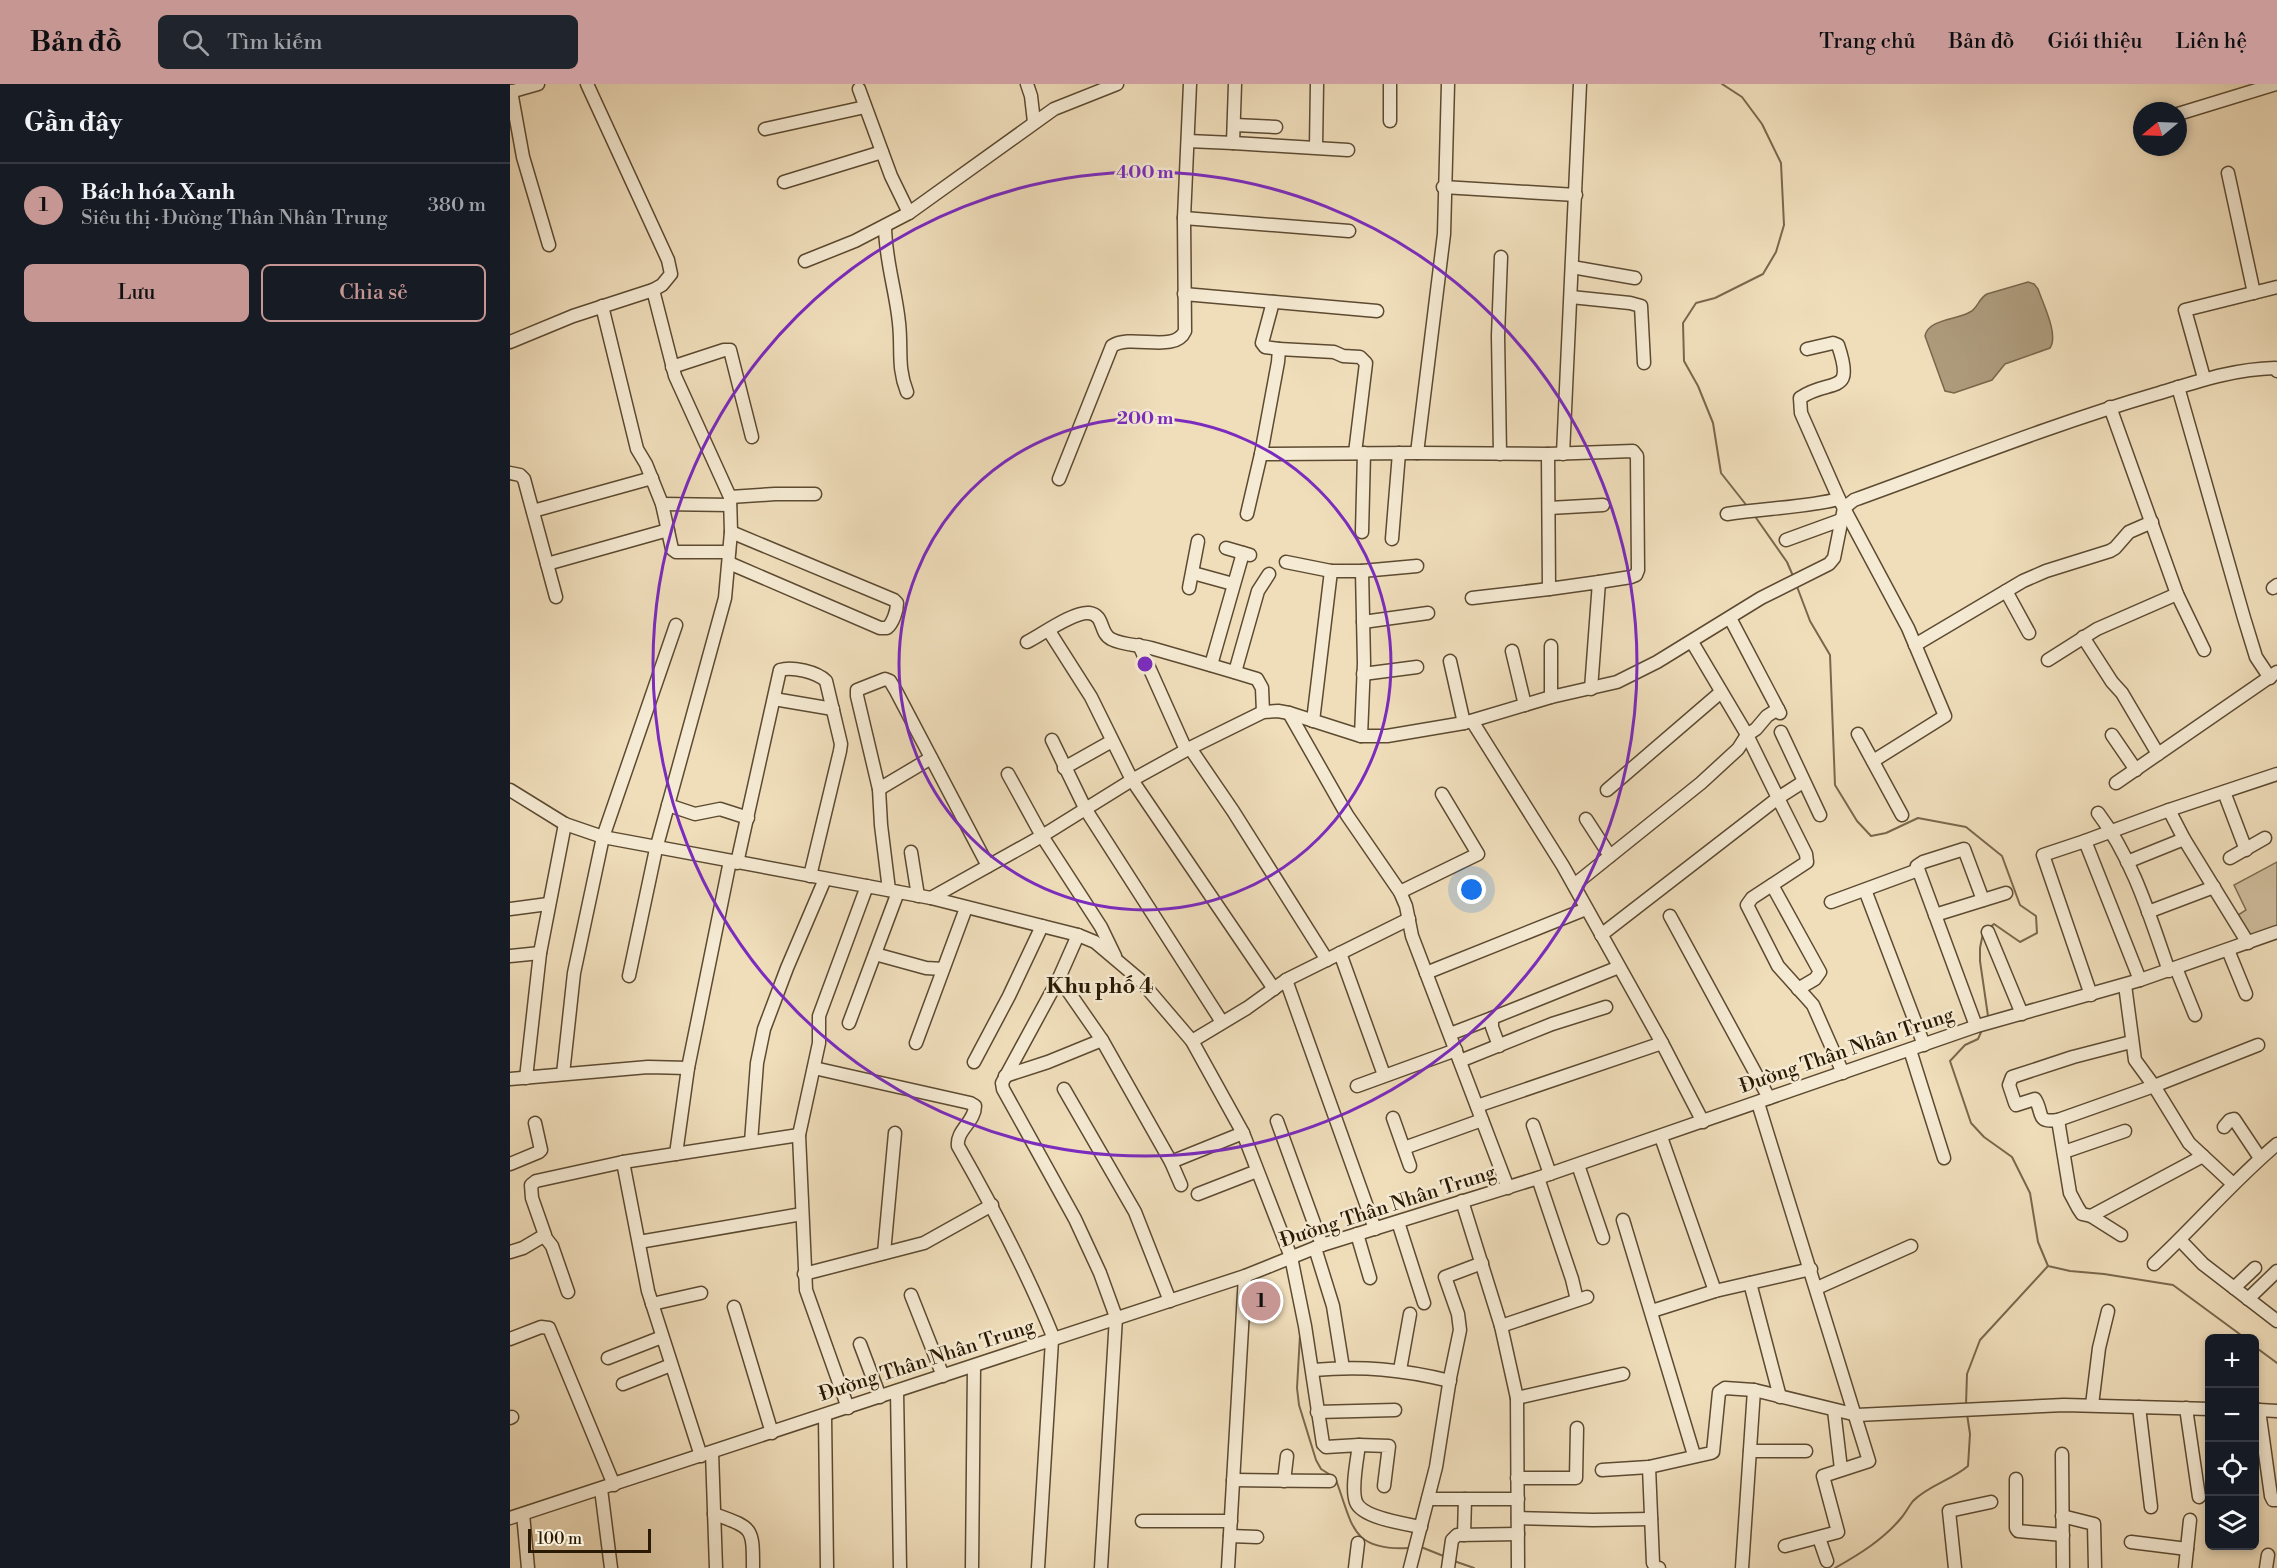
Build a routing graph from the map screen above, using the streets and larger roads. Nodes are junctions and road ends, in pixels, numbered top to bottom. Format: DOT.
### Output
graph roads {
  1 [pos="587,84"];
  2 [pos="1027,84"];
  3 [pos="1117,84"];
  4 [pos="1190,84"];
  5 [pos="1235,84"];
  6 [pos="1317,84"];
  7 [pos="1390,84"];
  8 [pos="1448,84"];
  9 [pos="1580,84"];
  10 [pos="2276,84"];
  11 [pos="534,85"];
  12 [pos="859,89"];
  13 [pos="510,91"];
  14 [pos="866,107"];
  15 [pos="2187,111"];
  16 [pos="1390,121"];
  17 [pos="1034,122"];
  18 [pos="1234,125"];
  19 [pos="1276,127"];
  20 [pos="765,129"];
  21 [pos="1188,141"];
  22 [pos="1233,143"];
  23 [pos="1316,147"];
  24 [pos="1348,150"];
  25 [pos="882,152"];
  26 [pos="2228,173"];
  27 [pos="784,182"];
  28 [pos="1443,187"];
  29 [pos="1576,195"];
  30 [pos="909,213"];
  31 [pos="1184,218"];
  32 [pos="885,226"];
  33 [pos="1349,231"];
  34 [pos="549,245"];
  35 [pos="1501,257"];
  36 [pos="805,261"];
  37 [pos="1572,267"];
  38 [pos="1635,278"];
  39 [pos="2277,287"];
  40 [pos="653,290"];
  41 [pos="2254,293"];
  42 [pos="1184,294"];
  43 [pos="1570,297"];
  44 [pos="1273,302"];
  45 [pos="602,306"];
  46 [pos="1377,311"];
  47 [pos="510,342"];
  48 [pos="1280,349"];
  49 [pos="1807,349"];
  50 [pos="1644,363"];
  51 [pos="672,368"];
  52 [pos="2276,369"];
  53 [pos="2204,378"];
  54 [pos="2178,387"];
  55 [pos="907,392"];
  56 [pos="2110,407"];
  57 [pos="752,437"];
  58 [pos="1360,453"];
  59 [pos="1399,453"];
  60 [pos="1418,453"];
  61 [pos="1261,454"];
  62 [pos="1500,454"];
  63 [pos="1548,454"];
  64 [pos="1563,454"];
  65 [pos="510,473"];
  66 [pos="652,478"];
  67 [pos="1059,479"];
  68 [pos="815,494"];
  69 [pos="730,501"];
  70 [pos="662,504"];
  71 [pos="1603,505"];
  72 [pos="1549,508"];
  73 [pos="1841,509"];
  74 [pos="532,512"];
  75 [pos="1247,514"];
  76 [pos="1727,514"];
  77 [pos="2152,522"];
  78 [pos="668,530"];
  79 [pos="731,532"];
  80 [pos="1362,532"];
  81 [pos="1392,539"];
  82 [pos="1786,540"];
  83 [pos="1198,541"];
  84 [pos="1226,548"];
  85 [pos="729,557"];
  86 [pos="1286,562"];
  87 [pos="547,564"];
  88 [pos="1417,566"];
  89 [pos="1331,571"];
  90 [pos="1362,571"];
  91 [pos="1193,573"];
  92 [pos="1269,574"];
  93 [pos="1599,582"];
  94 [pos="1233,584"];
  95 [pos="1189,588"];
  96 [pos="1549,589"];
  97 [pos="2006,591"];
  98 [pos="2177,594"];
  99 [pos="556,597"];
  100 [pos="1473,598"];
  101 [pos="1428,613"];
  102 [pos="1730,618"];
  103 [pos="1363,622"];
  104 [pos="676,625"];
  105 [pos="1049,631"];
  106 [pos="2029,633"];
  107 [pos="2083,637"];
  108 [pos="1027,642"];
  109 [pos="1692,642"];
  110 [pos="1139,645"];
  111 [pos="1915,645"];
  112 [pos="1551,646"];
  113 [pos="2204,650"];
  114 [pos="1512,651"];
  115 [pos="2048,660"];
  116 [pos="1450,661"];
  117 [pos="1211,665"];
  118 [pos="1417,667"];
  119 [pos="1235,672"];
  120 [pos="1363,674"];
  121 [pos="2274,675"];
  122 [pos="1592,689"];
  123 [pos="1721,692"];
  124 [pos="1551,697"];
  125 [pos="774,699"];
  126 [pos="1525,705"];
  127 [pos="833,709"];
  128 [pos="1263,712"];
  129 [pos="1289,713"];
  130 [pos="1313,721"];
  131 [pos="1468,722"];
  132 [pos="1781,732"];
  133 [pos="1858,734"];
  134 [pos="1747,735"];
  135 [pos="2112,735"];
  136 [pos="1361,736"];
  137 [pos="1052,740"];
  138 [pos="1112,741"];
  139 [pos="1188,749"];
  140 [pos="2158,754"];
  141 [pos="931,758"];
  142 [pos="1873,761"];
  143 [pos="1064,768"];
  144 [pos="2136,770"];
  145 [pos="1008,774"];
  146 [pos="2277,774"];
  147 [pos="1132,780"];
  148 [pos="1803,782"];
  149 [pos="2116,783"];
  150 [pos="879,789"];
  151 [pos="510,790"];
  152 [pos="1607,790"];
  153 [pos="2224,792"];
  154 [pos="1442,794"];
  155 [pos="1778,798"];
  156 [pos="668,805"];
  157 [pos="1086,810"];
  158 [pos="2169,810"];
  159 [pos="2098,813"];
  160 [pos="1820,815"];
  161 [pos="1902,815"];
  162 [pos="748,818"];
  163 [pos="1586,819"];
  164 [pos="565,824"];
  165 [pos="2113,832"];
  166 [pos="1042,836"];
  167 [pos="603,837"];
  168 [pos="2265,838"];
  169 [pos="2184,839"];
  170 [pos="2085,841"];
  171 [pos="656,849"];
  172 [pos="2246,850"];
  173 [pos="911,852"];
  174 [pos="1610,856"];
  175 [pos="2230,858"];
  176 [pos="734,862"];
  177 [pos="2127,862"];
  178 [pos="988,866"];
  179 [pos="1918,870"];
  180 [pos="810,876"];
  181 [pos="825,879"];
  182 [pos="1574,885"];
  183 [pos="1772,885"];
  184 [pos="867,886"];
  185 [pos="2214,887"];
  186 [pos="1865,890"];
  187 [pos="894,891"];
  188 [pos="1401,892"];
  189 [pos="2006,893"];
  190 [pos="918,896"];
  191 [pos="931,898"];
  192 [pos="1983,900"];
  193 [pos="1831,902"];
  194 [pos="548,904"];
  195 [pos="966,908"];
  196 [pos="510,909"];
  197 [pos="1586,909"];
  198 [pos="2148,912"];
  199 [pos="1935,915"];
  200 [pos="1670,916"];
  201 [pos="1409,919"];
  202 [pos="1042,926"];
  203 [pos="1988,932"];
  204 [pos="2277,932"];
  205 [pos="1078,935"];
  206 [pos="1601,935"];
  207 [pos="2248,943"];
  208 [pos="2228,950"];
  209 [pos="540,953"];
  210 [pos="1340,953"];
  211 [pos="875,954"];
  212 [pos="510,956"];
  213 [pos="1115,957"];
  214 [pos="1327,960"];
  215 [pos="1619,967"];
  216 [pos="943,969"];
  217 [pos="2172,970"];
  218 [pos="1426,973"];
  219 [pos="629,976"];
  220 [pos="1059,978"];
  221 [pos="1286,980"];
  222 [pos="2140,980"];
  223 [pos="2124,985"];
  224 [pos="1274,989"];
  225 [pos="1798,989"];
  226 [pos="2246,994"];
  227 [pos="2091,995"];
  228 [pos="1606,1006"];
  229 [pos="2022,1014"];
  230 [pos="2195,1015"];
  231 [pos="1492,1018"];
  232 [pos="1222,1022"];
  233 [pos="849,1023"];
  234 [pos="1976,1026"];
  235 [pos="1450,1034"];
  236 [pos="1102,1040"];
  237 [pos="1192,1041"];
  238 [pos="2132,1042"];
  239 [pos="916,1043"];
  240 [pos="1662,1043"];
  241 [pos="1924,1045"];
  242 [pos="2258,1045"];
  243 [pos="1499,1046"];
  244 [pos="1910,1050"];
  245 [pos="1458,1056"];
  246 [pos="974,1062"];
  247 [pos="688,1068"];
  248 [pos="814,1068"];
  249 [pos="1844,1073"];
  250 [pos="563,1074"];
  251 [pos="1384,1075"];
  252 [pos="1005,1076"];
  253 [pos="526,1078"];
  254 [pos="510,1079"];
  255 [pos="1357,1086"];
  256 [pos="2154,1086"];
  257 [pos="1064,1089"];
  258 [pos="1763,1100"];
  259 [pos="1477,1106"];
  260 [pos="1393,1118"];
  261 [pos="1482,1120"];
  262 [pos="2058,1120"];
  263 [pos="1277,1121"];
  264 [pos="1703,1122"];
  265 [pos="535,1123"];
  266 [pos="1533,1125"];
  267 [pos="2224,1127"];
  268 [pos="2125,1131"];
  269 [pos="895,1132"];
  270 [pos="1243,1132"];
  271 [pos="799,1136"];
  272 [pos="1661,1137"];
  273 [pos="751,1142"];
  274 [pos="2277,1144"];
  275 [pos="1404,1148"];
  276 [pos="2064,1152"];
  277 [pos="676,1154"];
  278 [pos="2203,1156"];
  279 [pos="1944,1158"];
  280 [pos="2260,1158"];
  281 [pos="623,1162"];
  282 [pos="1171,1162"];
  283 [pos="510,1164"];
  284 [pos="1578,1165"];
  285 [pos="1410,1166"];
  286 [pos="1257,1171"];
  287 [pos="1544,1176"];
  288 [pos="2233,1184"];
  289 [pos="1181,1185"];
  290 [pos="1508,1188"];
  291 [pos="1198,1194"];
  292 [pos="1462,1201"];
  293 [pos="992,1205"];
  294 [pos="802,1214"];
  295 [pos="2091,1216"];
  296 [pos="1623,1220"];
  297 [pos="1398,1222"];
  298 [pos="1375,1229"];
  299 [pos="1357,1234"];
  300 [pos="2121,1235"];
  301 [pos="545,1237"];
  302 [pos="1603,1238"];
  303 [pos="2180,1240"];
  304 [pos="639,1242"];
  305 [pos="1911,1246"];
  306 [pos="1319,1247"];
  307 [pos="510,1252"];
  308 [pos="884,1253"];
  309 [pos="1291,1257"];
  310 [pos="1482,1263"];
  311 [pos="2154,1264"];
  312 [pos="2255,1268"];
  313 [pos="1811,1269"];
  314 [pos="2277,1271"];
  315 [pos="804,1274"];
  316 [pos="1245,1276"];
  317 [pos="1370,1278"];
  318 [pos="1750,1283"];
  319 [pos="1817,1288"];
  320 [pos="2234,1288"];
  321 [pos="1715,1291"];
  322 [pos="568,1292"];
  323 [pos="701,1293"];
  324 [pos="911,1295"];
  325 [pos="2248,1299"];
  326 [pos="1170,1301"];
  327 [pos="1424,1303"];
  328 [pos="652,1304"];
  329 [pos="734,1307"];
  330 [pos="1652,1311"];
  331 [pos="2108,1311"];
  332 [pos="1410,1314"];
  333 [pos="1116,1317"];
  334 [pos="2277,1321"];
  335 [pos="1501,1326"];
  336 [pos="662,1337"];
  337 [pos="510,1339"];
  338 [pos="1053,1340"];
  339 [pos="860,1344"];
  340 [pos="608,1358"];
  341 [pos="671,1365"];
  342 [pos="974,1366"];
  343 [pos="1343,1368"];
  344 [pos="1312,1370"];
  345 [pos="1400,1370"];
  346 [pos="1623,1374"];
  347 [pos="943,1376"];
  348 [pos="1450,1381"];
  349 [pos="623,1384"];
  350 [pos="1754,1390"];
  351 [pos="897,1391"];
  352 [pos="880,1397"];
  353 [pos="1780,1397"];
  354 [pos="1517,1398"];
  355 [pos="2092,1405"];
  356 [pos="2139,1407"];
  357 [pos="848,1408"];
  358 [pos="2186,1408"];
  359 [pos="2205,1409"];
  360 [pos="1395,1410"];
  361 [pos="1834,1410"];
  362 [pos="2259,1410"];
  363 [pos="2277,1411"];
  364 [pos="1317,1412"];
  365 [pos="1857,1415"];
  366 [pos="825,1416"];
  367 [pos="2259,1422"];
  368 [pos="1577,1428"];
  369 [pos="772,1433"];
  370 [pos="1359,1445"];
  371 [pos="1750,1451"];
  372 [pos="1806,1451"];
  373 [pos="706,1454"];
  374 [pos="2062,1454"];
  375 [pos="1694,1455"];
  376 [pos="1287,1456"];
  377 [pos="1649,1467"];
  378 [pos="1841,1469"];
  379 [pos="1602,1470"];
  380 [pos="1517,1478"];
  381 [pos="2016,1479"];
  382 [pos="1233,1480"];
  383 [pos="1284,1481"];
  384 [pos="1330,1481"];
  385 [pos="614,1485"];
  386 [pos="1384,1486"];
  387 [pos="601,1489"];
  388 [pos="2199,1497"];
  389 [pos="1428,1499"];
  390 [pos="1465,1499"];
  391 [pos="1518,1499"];
  392 [pos="2277,1500"];
  393 [pos="1991,1502"];
  394 [pos="2151,1507"];
  395 [pos="523,1514"];
  396 [pos="714,1514"];
  397 [pos="2062,1516"];
  398 [pos="510,1518"];
  399 [pos="1518,1518"];
  400 [pos="1652,1519"];
  401 [pos="2190,1520"];
  402 [pos="1142,1521"];
  403 [pos="1230,1521"];
  404 [pos="1421,1527"];
  405 [pos="1518,1533"];
  406 [pos="1464,1535"];
  407 [pos="1230,1536"];
  408 [pos="2063,1536"];
  409 [pos="1257,1537"];
  410 [pos="1819,1538"];
  411 [pos="2130,1542"];
  412 [pos="1358,1543"];
  413 [pos="1785,1546"];
  414 [pos="2187,1549"];
  415 [pos="1827,1561"];
  416 [pos="1449,1562"];
  417 [pos="528,1568"];
  418 [pos="611,1568"];
  419 [pos="716,1568"];
  420 [pos="753,1568"];
  421 [pos="827,1568"];
  422 [pos="900,1568"];
  423 [pos="972,1568"];
  424 [pos="1038,1568"];
  425 [pos="1101,1568"];
  426 [pos="1228,1568"];
  427 [pos="1355,1568"];
  428 [pos="1410,1568"];
  429 [pos="1518,1568"];
  430 [pos="1659,1568"];
  431 [pos="1742,1568"];
  432 [pos="1955,1568"];
  433 [pos="2063,1568"];
  434 [pos="2095,1568"];
  435 [pos="2185,1568"];
  1 -- 40 [label="street"];
  2 -- 17 [label="street"];
  3 -- 17 [label="street"];
  4 -- 21 [label="street"];
  5 -- 18 [label="street"];
  6 -- 23 [label="street"];
  7 -- 16 [label="street"];
  8 -- 28 [label="street"];
  9 -- 29 [label="street"];
  10 -- 15 [label="street"];
  11 -- 13 [label="street"];
  12 -- 14 [label="street"];
  13 -- 34 [label="street"];
  14 -- 20 [label="street"];
  14 -- 25 [label="street"];
  17 -- 30 [label="street"];
  18 -- 19 [label="street"];
  18 -- 22 [label="street"];
  21 -- 22 [label="street"];
  21 -- 31 [label="street"];
  22 -- 23 [label="street"];
  23 -- 24 [label="street"];
  25 -- 27 [label="street"];
  25 -- 30 [label="street"];
  26 -- 41 [label="street"];
  28 -- 29 [label="street"];
  28 -- 60 [label="street"];
  29 -- 37 [label="street"];
  30 -- 32 [label="street"];
  31 -- 33 [label="street"];
  31 -- 42 [label="street"];
  32 -- 36 [label="street"];
  32 -- 55 [label="street"];
  35 -- 62 [label="street"];
  37 -- 38 [label="street"];
  37 -- 43 [label="street"];
  39 -- 41 [label="street"];
  40 -- 45 [label="street"];
  40 -- 51 [label="street"];
  41 -- 53 [label="street"];
  42 -- 44 [label="street"];
  42 -- 67 [label="street"];
  43 -- 50 [label="street"];
  43 -- 64 [label="street"];
  44 -- 46 [label="street"];
  44 -- 48 [label="street"];
  45 -- 47 [label="street"];
  45 -- 66 [label="street"];
  48 -- 58 [label="street"];
  48 -- 61 [label="street"];
  49 -- 73 [label="street"];
  51 -- 57 [label="street"];
  51 -- 69 [label="street"];
  52 -- 53 [label="street"];
  53 -- 54 [label="street"];
  54 -- 56 [label="street"];
  54 -- 121 [label="street"];
  56 -- 73 [label="street"];
  56 -- 77 [label="street"];
  58 -- 59 [label="street"];
  58 -- 61 [label="street"];
  58 -- 80 [label="street"];
  59 -- 60 [label="street"];
  59 -- 81 [label="street"];
  60 -- 62 [label="street"];
  61 -- 75 [label="street"];
  62 -- 63 [label="street"];
  63 -- 64 [label="street"];
  63 -- 72 [label="street"];
  64 -- 93 [label="street"];
  65 -- 74 [label="street"];
  66 -- 70 [label="street"];
  66 -- 74 [label="street"];
  68 -- 69 [label="street"];
  69 -- 70 [label="street"];
  69 -- 79 [label="street"];
  70 -- 78 [label="street"];
  71 -- 72 [label="street"];
  72 -- 96 [label="street"];
  73 -- 76 [label="street"];
  73 -- 82 [label="street"];
  73 -- 102 [label="street"];
  73 -- 111 [label="street"];
  74 -- 87 [label="street"];
  77 -- 97 [label="street"];
  77 -- 98 [label="street"];
  78 -- 85 [label="street"];
  78 -- 87 [label="street"];
  79 -- 85 [label="street"];
  79 -- 85 [label="street"];
  83 -- 91 [label="street"];
  84 -- 94 [label="street"];
  85 -- 156 [label="street"];
  86 -- 89 [label="street"];
  87 -- 99 [label="street"];
  88 -- 90 [label="street"];
  89 -- 90 [label="street"];
  89 -- 130 [label="street"];
  90 -- 103 [label="street"];
  91 -- 94 [label="street"];
  91 -- 95 [label="street"];
  92 -- 119 [label="street"];
  93 -- 96 [label="street"];
  93 -- 122 [label="street"];
  94 -- 117 [label="street"];
  96 -- 100 [label="street"];
  97 -- 106 [label="street"];
  97 -- 111 [label="street"];
  98 -- 107 [label="street"];
  98 -- 113 [label="street"];
  101 -- 103 [label="street"];
  102 -- 109 [label="street"];
  102 -- 134 [label="street"];
  103 -- 120 [label="street"];
  104 -- 167 [label="street"];
  105 -- 108 [label="street"];
  105 -- 110 [label="street"];
  105 -- 138 [label="street"];
  107 -- 115 [label="street"];
  107 -- 140 [label="street"];
  109 -- 122 [label="street"];
  109 -- 123 [label="street"];
  110 -- 117 [label="street"];
  110 -- 139 [label="street"];
  111 -- 142 [label="street"];
  112 -- 124 [label="street"];
  114 -- 126 [label="street"];
  116 -- 131 [label="street"];
  117 -- 119 [label="street"];
  118 -- 120 [label="street"];
  119 -- 128 [label="street"];
  120 -- 136 [label="street"];
  121 -- 140 [label="street"];
  122 -- 124 [label="street"];
  123 -- 134 [label="street"];
  123 -- 152 [label="street"];
  124 -- 126 [label="street"];
  125 -- 127 [label="street"];
  125 -- 127 [label="street"];
  125 -- 162 [label="street"];
  126 -- 131 [label="street"];
  127 -- 180 [label="street"];
  128 -- 129 [label="street"];
  128 -- 139 [label="street"];
  129 -- 130 [label="street"];
  129 -- 188 [label="street"];
  130 -- 136 [label="street"];
  131 -- 136 [label="street"];
  131 -- 182 [label="street"];
  132 -- 148 [label="street"];
  133 -- 142 [label="street"];
  134 -- 155 [label="street"];
  134 -- 174 [label="street"];
  135 -- 144 [label="street"];
  137 -- 143 [label="street"];
  138 -- 143 [label="street"];
  138 -- 147 [label="street"];
  139 -- 147 [label="street"];
  139 -- 214 [label="street"];
  140 -- 144 [label="street"];
  141 -- 150 [label="street"];
  141 -- 150 [label="street"];
  141 -- 178 [label="street"];
  142 -- 161 [label="street"];
  143 -- 157 [label="street"];
  144 -- 149 [label="street"];
  145 -- 166 [label="street"];
  146 -- 153 [label="street"];
  147 -- 157 [label="street"];
  147 -- 224 [label="street"];
  148 -- 155 [label="street"];
  148 -- 160 [label="street"];
  150 -- 187 [label="street"];
  151 -- 164 [label="street"];
  153 -- 158 [label="street"];
  153 -- 172 [label="street"];
  154 -- 188 [label="street"];
  155 -- 183 [label="street"];
  155 -- 206 [label="street"];
  156 -- 162 [label="street"];
  156 -- 171 [label="street"];
  157 -- 166 [label="street"];
  157 -- 232 [label="street"];
  158 -- 165 [label="street"];
  158 -- 169 [label="street"];
  159 -- 165 [label="street"];
  162 -- 176 [label="street"];
  163 -- 174 [label="street"];
  164 -- 167 [label="street"];
  164 -- 194 [label="street"];
  165 -- 170 [label="street"];
  165 -- 177 [label="street"];
  166 -- 178 [label="street"];
  166 -- 213 [label="street"];
  167 -- 171 [label="street"];
  167 -- 250 [label="street"];
  168 -- 172 [label="street"];
  169 -- 177 [label="street"];
  169 -- 185 [label="street"];
  170 -- 222 [label="street"];
  170 -- 227 [label="street"];
  171 -- 176 [label="street"];
  171 -- 219 [label="street"];
  172 -- 175 [label="street"];
  173 -- 190 [label="street"];
  174 -- 182 [label="street"];
  176 -- 180 [label="street"];
  176 -- 247 [label="street"];
  177 -- 198 [label="street"];
  178 -- 191 [label="street"];
  179 -- 186 [label="street"];
  179 -- 192 [label="street"];
  179 -- 199 [label="street"];
  180 -- 181 [label="street"];
  181 -- 184 [label="street"];
  181 -- 273 [label="street"];
  182 -- 197 [label="street"];
  183 -- 225 [label="street"];
  183 -- 225 [label="street"];
  184 -- 187 [label="street"];
  184 -- 248 [label="street"];
  185 -- 198 [label="street"];
  185 -- 207 [label="street"];
  186 -- 193 [label="street"];
  186 -- 241 [label="street"];
  187 -- 190 [label="street"];
  187 -- 211 [label="street"];
  188 -- 201 [label="street"];
  189 -- 192 [label="street"];
  190 -- 191 [label="street"];
  191 -- 195 [label="street"];
  192 -- 199 [label="street"];
  194 -- 196 [label="street"];
  194 -- 209 [label="street"];
  195 -- 202 [label="street"];
  195 -- 216 [label="street"];
  197 -- 206 [label="street"];
  197 -- 218 [label="street"];
  198 -- 217 [label="street"];
  199 -- 234 [label="street"];
  200 -- 258 [label="street"];
  201 -- 210 [label="street"];
  201 -- 218 [label="street"];
  202 -- 205 [label="street"];
  202 -- 246 [label="street"];
  203 -- 229 [label="street"];
  204 -- 207 [label="street, Đường Thân Nhân Trung"];
  205 -- 213 [label="street"];
  205 -- 220 [label="street"];
  206 -- 215 [label="street"];
  207 -- 208 [label="street, Đường Thân Nhân Trung"];
  208 -- 217 [label="street, Đường Thân Nhân Trung"];
  208 -- 226 [label="street"];
  209 -- 212 [label="street"];
  209 -- 253 [label="street"];
  210 -- 214 [label="street"];
  210 -- 251 [label="street"];
  211 -- 216 [label="street"];
  211 -- 233 [label="street"];
  213 -- 237 [label="street"];
  214 -- 221 [label="street"];
  215 -- 231 [label="street"];
  215 -- 240 [label="street"];
  216 -- 239 [label="street"];
  217 -- 222 [label="street, Đường Thân Nhân Trung"];
  217 -- 230 [label="street"];
  218 -- 235 [label="street"];
  220 -- 236 [label="street"];
  220 -- 252 [label="street"];
  221 -- 224 [label="street"];
  221 -- 298 [label="street"];
  222 -- 223 [label="street, Đường Thân Nhân Trung"];
  223 -- 227 [label="street, Đường Thân Nhân Trung"];
  223 -- 238 [label="street"];
  224 -- 232 [label="street"];
  225 -- 249 [label="street"];
  227 -- 229 [label="street, Đường Thân Nhân Trung"];
  228 -- 243 [label="street"];
  229 -- 234 [label="street, Đường Thân Nhân Trung"];
  231 -- 235 [label="street"];
  231 -- 243 [label="street"];
  232 -- 237 [label="street"];
  234 -- 241 [label="street, Đường Thân Nhân Trung"];
  235 -- 245 [label="street"];
  236 -- 252 [label="street"];
  236 -- 282 [label="street"];
  237 -- 270 [label="street"];
  238 -- 256 [label="street"];
  238 -- 262 [label="street"];
  240 -- 259 [label="street"];
  240 -- 264 [label="street"];
  241 -- 244 [label="street, Đường Thân Nhân Trung"];
  242 -- 256 [label="street"];
  243 -- 245 [label="street"];
  244 -- 249 [label="street, Đường Thân Nhân Trung"];
  244 -- 279 [label="street"];
  245 -- 251 [label="street"];
  245 -- 259 [label="street"];
  247 -- 250 [label="street"];
  247 -- 277 [label="street"];
  248 -- 271 [label="street"];
  248 -- 293 [label="street"];
  249 -- 258 [label="street, Đường Thân Nhân Trung"];
  250 -- 253 [label="street"];
  251 -- 255 [label="street"];
  252 -- 333 [label="street"];
  253 -- 254 [label="street"];
  256 -- 262 [label="street"];
  256 -- 278 [label="street"];
  257 -- 326 [label="street"];
  258 -- 264 [label="street, Đường Thân Nhân Trung"];
  258 -- 313 [label="street"];
  259 -- 261 [label="street"];
  260 -- 275 [label="street"];
  261 -- 275 [label="street"];
  261 -- 290 [label="street"];
  262 -- 276 [label="street"];
  263 -- 306 [label="street"];
  264 -- 272 [label="street, Đường Thân Nhân Trung"];
  265 -- 283 [label="street"];
  266 -- 287 [label="street"];
  267 -- 280 [label="street"];
  268 -- 276 [label="street"];
  269 -- 308 [label="street"];
  270 -- 282 [label="street"];
  270 -- 286 [label="street"];
  271 -- 273 [label="street"];
  271 -- 294 [label="street"];
  272 -- 284 [label="street, Đường Thân Nhân Trung"];
  272 -- 321 [label="street"];
  273 -- 277 [label="street"];
  274 -- 280 [label="street"];
  275 -- 285 [label="street"];
  276 -- 295 [label="street"];
  277 -- 281 [label="street"];
  278 -- 288 [label="street"];
  278 -- 295 [label="street"];
  280 -- 288 [label="street"];
  281 -- 301 [label="street"];
  281 -- 304 [label="street"];
  282 -- 289 [label="street"];
  284 -- 287 [label="street, Đường Thân Nhân Trung"];
  284 -- 302 [label="street"];
  286 -- 291 [label="street"];
  286 -- 309 [label="street"];
  287 -- 290 [label="street, Đường Thân Nhân Trung"];
  287 -- 335 [label="street"];
  288 -- 303 [label="street"];
  290 -- 292 [label="street, Đường Thân Nhân Trung"];
  292 -- 297 [label="street, Đường Thân Nhân Trung"];
  292 -- 310 [label="street"];
  293 -- 308 [label="street"];
  293 -- 338 [label="street"];
  294 -- 304 [label="street"];
  294 -- 315 [label="street"];
  295 -- 300 [label="street"];
  296 -- 330 [label="street"];
  297 -- 298 [label="street, Đường Thân Nhân Trung"];
  297 -- 327 [label="street"];
  298 -- 299 [label="street, Đường Thân Nhân Trung"];
  299 -- 306 [label="street, Đường Thân Nhân Trung"];
  299 -- 317 [label="street"];
  301 -- 307 [label="street"];
  301 -- 322 [label="street"];
  303 -- 311 [label="street"];
  303 -- 320 [label="street"];
  304 -- 328 [label="street"];
  305 -- 319 [label="street"];
  306 -- 309 [label="street, Đường Thân Nhân Trung"];
  306 -- 343 [label="street"];
  308 -- 315 [label="street"];
  309 -- 316 [label="street, Đường Thân Nhân Trung"];
  309 -- 344 [label="street"];
  310 -- 335 [label="street"];
  310 -- 348 [label="street"];
  312 -- 320 [label="street"];
  313 -- 318 [label="street"];
  313 -- 319 [label="street"];
  314 -- 325 [label="street"];
  315 -- 357 [label="street"];
  316 -- 326 [label="street, Đường Thân Nhân Trung"];
  316 -- 382 [label="street"];
  318 -- 321 [label="street"];
  318 -- 353 [label="street"];
  319 -- 365 [label="street"];
  320 -- 325 [label="street"];
  321 -- 330 [label="street"];
  323 -- 328 [label="street"];
  324 -- 347 [label="street"];
  325 -- 334 [label="street"];
  326 -- 333 [label="street, Đường Thân Nhân Trung"];
  328 -- 336 [label="street"];
  329 -- 369 [label="street"];
  330 -- 375 [label="street"];
  331 -- 355 [label="street"];
  332 -- 345 [label="street"];
  333 -- 338 [label="street, Đường Thân Nhân Trung"];
  333 -- 425 [label="street"];
  335 -- 354 [label="street"];
  336 -- 340 [label="street"];
  336 -- 341 [label="street"];
  337 -- 385 [label="street"];
  338 -- 342 [label="street, Đường Thân Nhân Trung"];
  338 -- 424 [label="street"];
  339 -- 352 [label="street"];
  341 -- 349 [label="street"];
  341 -- 373 [label="street"];
  342 -- 347 [label="street, Đường Thân Nhân Trung"];
  342 -- 423 [label="street"];
  343 -- 344 [label="street"];
  343 -- 345 [label="street"];
  344 -- 364 [label="street"];
  345 -- 348 [label="street"];
  346 -- 354 [label="street"];
  347 -- 351 [label="street, Đường Thân Nhân Trung"];
  348 -- 389 [label="street"];
  350 -- 353 [label="street"];
  350 -- 371 [label="street"];
  350 -- 375 [label="street"];
  351 -- 352 [label="street, Đường Thân Nhân Trung"];
  351 -- 422 [label="street"];
  352 -- 357 [label="street, Đường Thân Nhân Trung"];
  353 -- 361 [label="street"];
  354 -- 380 [label="street"];
  355 -- 356 [label="street"];
  355 -- 365 [label="street"];
  356 -- 358 [label="street"];
  356 -- 394 [label="street"];
  357 -- 366 [label="street, Đường Thân Nhân Trung"];
  358 -- 359 [label="street"];
  358 -- 388 [label="street"];
  360 -- 364 [label="street"];
  361 -- 365 [label="street"];
  361 -- 378 [label="street"];
  362 -- 363 [label="street"];
  364 -- 370 [label="street"];
  365 -- 378 [label="street"];
  366 -- 369 [label="street, Đường Thân Nhân Trung"];
  366 -- 421 [label="street"];
  367 -- 392 [label="street"];
  368 -- 380 [label="street"];
  369 -- 373 [label="street, Đường Thân Nhân Trung"];
  370 -- 386 [label="street"];
  370 -- 404 [label="street"];
  371 -- 372 [label="street"];
  371 -- 431 [label="street"];
  373 -- 385 [label="street, Đường Thân Nhân Trung"];
  373 -- 396 [label="street"];
  374 -- 397 [label="street"];
  375 -- 377 [label="street"];
  376 -- 383 [label="street"];
  377 -- 379 [label="street"];
  377 -- 400 [label="street"];
  378 -- 410 [label="street"];
  380 -- 391 [label="street"];
  381 -- 408 [label="street"];
  382 -- 383 [label="street"];
  382 -- 403 [label="street"];
  383 -- 384 [label="street"];
  385 -- 387 [label="street, Đường Thân Nhân Trung"];
  387 -- 395 [label="street, Đường Thân Nhân Trung"];
  387 -- 418 [label="street"];
  389 -- 390 [label="street"];
  389 -- 404 [label="street"];
  390 -- 391 [label="street"];
  390 -- 406 [label="street"];
  391 -- 399 [label="street"];
  393 -- 432 [label="street"];
  395 -- 398 [label="street, Đường Thân Nhân Trung"];
  395 -- 417 [label="street"];
  396 -- 419 [label="street"];
  396 -- 420 [label="street"];
  397 -- 408 [label="street"];
  397 -- 434 [label="street"];
  399 -- 400 [label="street"];
  399 -- 405 [label="street"];
  400 -- 430 [label="street"];
  401 -- 414 [label="street"];
  402 -- 403 [label="street"];
  403 -- 407 [label="street"];
  404 -- 428 [label="street"];
  405 -- 406 [label="street"];
  405 -- 429 [label="street"];
  406 -- 416 [label="street"];
  407 -- 409 [label="street"];
  407 -- 426 [label="street"];
  408 -- 433 [label="street"];
  410 -- 413 [label="street"];
  410 -- 415 [label="street"];
  411 -- 414 [label="street"];
  412 -- 427 [label="street"];
  414 -- 435 [label="street"];
}
